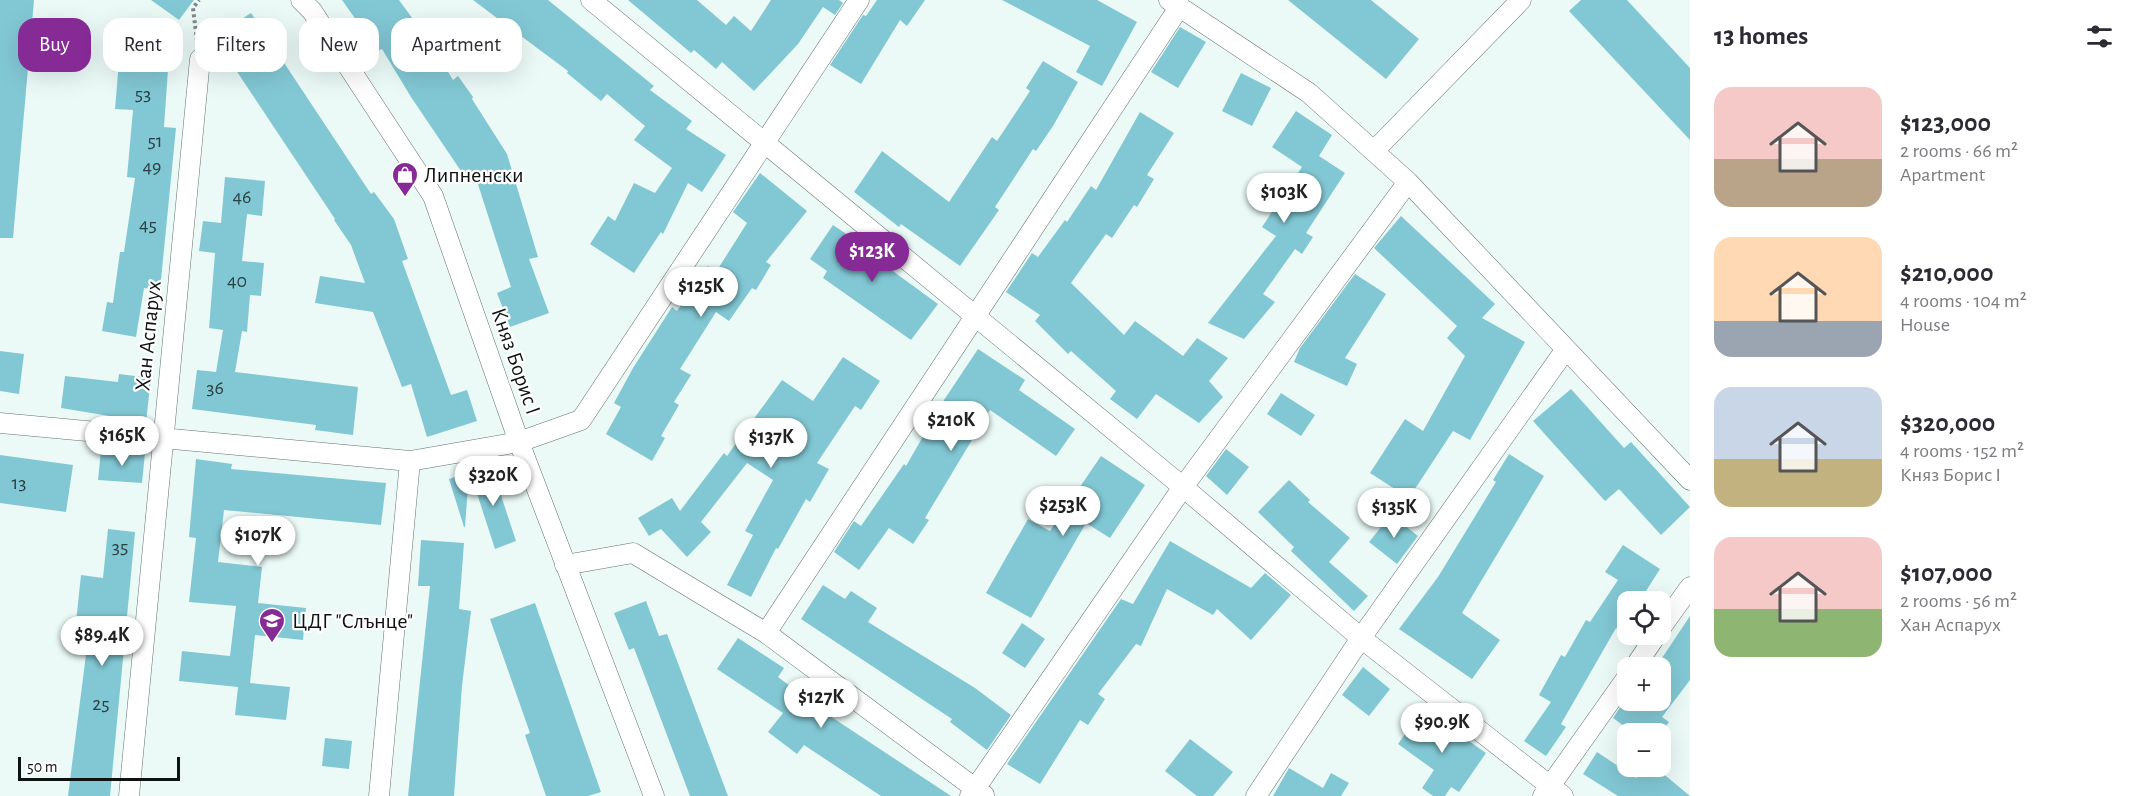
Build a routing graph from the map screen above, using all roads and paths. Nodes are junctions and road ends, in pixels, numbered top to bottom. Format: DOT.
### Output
graph roads {
  1 [pos="199,0"];
  2 [pos="301,0"];
  3 [pos="591,0"];
  4 [pos="859,0"];
  5 [pos="1521,0"];
  6 [pos="1175,3"];
  7 [pos="195,23"];
  8 [pos="199,72"];
  9 [pos="767,142"];
  10 [pos="1374,152"];
  11 [pos="1408,182"];
  12 [pos="975,315"];
  13 [pos="1566,349"];
  14 [pos="0,423"];
  15 [pos="162,439"];
  16 [pos="519,442"];
  17 [pos="410,461"];
  18 [pos="1690,480"];
  19 [pos="1184,487"];
  20 [pos="566,565"];
  21 [pos="1690,587"];
  22 [pos="1671,614"];
  23 [pos="766,633"];
  24 [pos="1361,638"];
  25 [pos="1617,693"];
  26 [pos="1552,793"];
  27 [pos="977,794"];
  28 [pos="129,796"];
  29 [pos="379,796"];
  30 [pos="654,796"];
  31 [pos="1256,796"];
  1 -- 7 [label="path"];
  2 -- 16 [label="street, Княз Борис I"];
  3 -- 9 [label="street"];
  4 -- 9 [label="street"];
  5 -- 10 [label="street"];
  6 -- 10 [label="street"];
  6 -- 12 [label="street"];
  8 -- 15 [label="street, Хан Аспарух"];
  9 -- 12 [label="street"];
  9 -- 16 [label="street"];
  10 -- 11 [label="street"];
  11 -- 13 [label="street"];
  11 -- 19 [label="street"];
  12 -- 19 [label="street"];
  12 -- 23 [label="street"];
  13 -- 18 [label="street"];
  13 -- 24 [label="street"];
  14 -- 15 [label="street"];
  15 -- 17 [label="street"];
  15 -- 28 [label="street, Хан Аспарух"];
  16 -- 17 [label="street"];
  16 -- 20 [label="street, Княз Борис I"];
  17 -- 29 [label="street"];
  19 -- 24 [label="street"];
  19 -- 27 [label="street"];
  20 -- 23 [label="street"];
  20 -- 30 [label="street, Княз Борис I"];
  21 -- 22 [label="street"];
  23 -- 27 [label="street"];
  24 -- 26 [label="street"];
  24 -- 31 [label="street"];
  25 -- 26 [label="street"];
}
